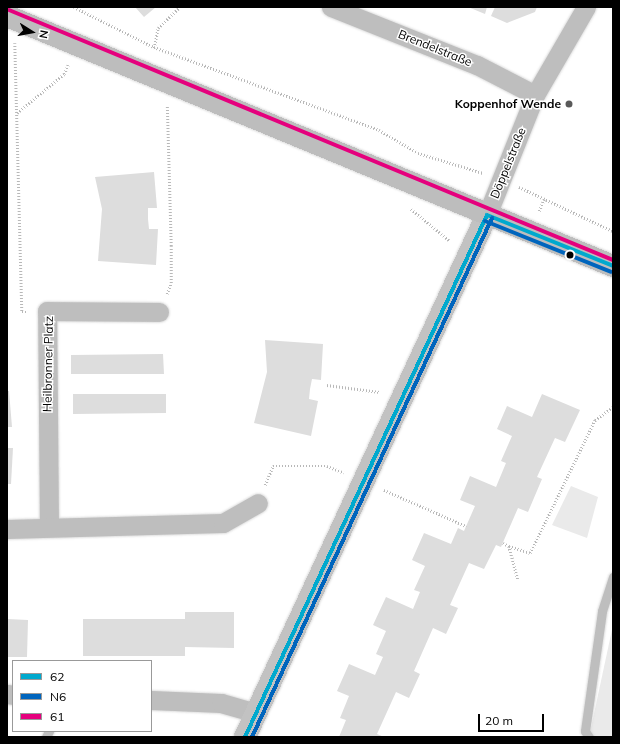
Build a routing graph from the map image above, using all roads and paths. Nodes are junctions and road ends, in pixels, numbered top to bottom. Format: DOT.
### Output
graph roads {
  1 [pos="74,7"];
  2 [pos="180,7"];
  3 [pos="331,7"];
  4 [pos="586,7"];
  5 [pos="10,17"];
  6 [pos="77,45"];
  7 [pos="154,47"];
  8 [pos="158,78"];
  9 [pos="535,96"];
  10 [pos="17,113"];
  11 [pos="500,178"];
  12 [pos="487,215"];
  13 [pos="613,231"];
  14 [pos="613,266"];
  15 [pos="47,311"];
  16 [pos="159,312"];
  17 [pos="327,385"];
  18 [pos="404,395"];
  19 [pos="613,407"];
  20 [pos="363,480"];
  21 [pos="258,503"];
  22 [pos="466,526"];
  23 [pos="49,527"];
  24 [pos="7,529"];
  25 [pos="503,543"];
  26 [pos="509,546"];
  27 [pos="613,577"];
  28 [pos="518,580"];
  29 [pos="152,700"];
  30 [pos="256,713"];
  31 [pos="245,737"];
  32 [pos="589,737"];
  1 -- 7 [label="path"];
  2 -- 7 [label="path"];
  3 -- 9 [label="street, Brendelstraße"];
  4 -- 9 [label="street, Döppelstraße"];
  5 -- 6 [label="main road"];
  5 -- 10 [label="path"];
  6 -- 8 [label="main road"];
  6 -- 10 [label="path"];
  7 -- 8 [label="path"];
  7 -- 11 [label="path"];
  8 -- 12 [label="main road"];
  8 -- 16 [label="path"];
  9 -- 11 [label="street, Döppelstraße"];
  10 -- 15 [label="path"];
  11 -- 12 [label="street, Döppelstraße"];
  11 -- 13 [label="path"];
  12 -- 14 [label="main road"];
  12 -- 18 [label="street"];
  15 -- 16 [label="street, Heilbronner Platz"];
  15 -- 23 [label="street, Heilbronner Platz"];
  17 -- 18 [label="path"];
  18 -- 20 [label="street"];
  19 -- 26 [label="path"];
  20 -- 21 [label="path"];
  20 -- 22 [label="path"];
  20 -- 30 [label="street"];
  21 -- 23 [label="street"];
  23 -- 24 [label="street"];
  25 -- 26 [label="path"];
  26 -- 28 [label="path"];
  27 -- 32 [label="lane"];
  29 -- 30 [label="street"];
  30 -- 31 [label="street"];
}
